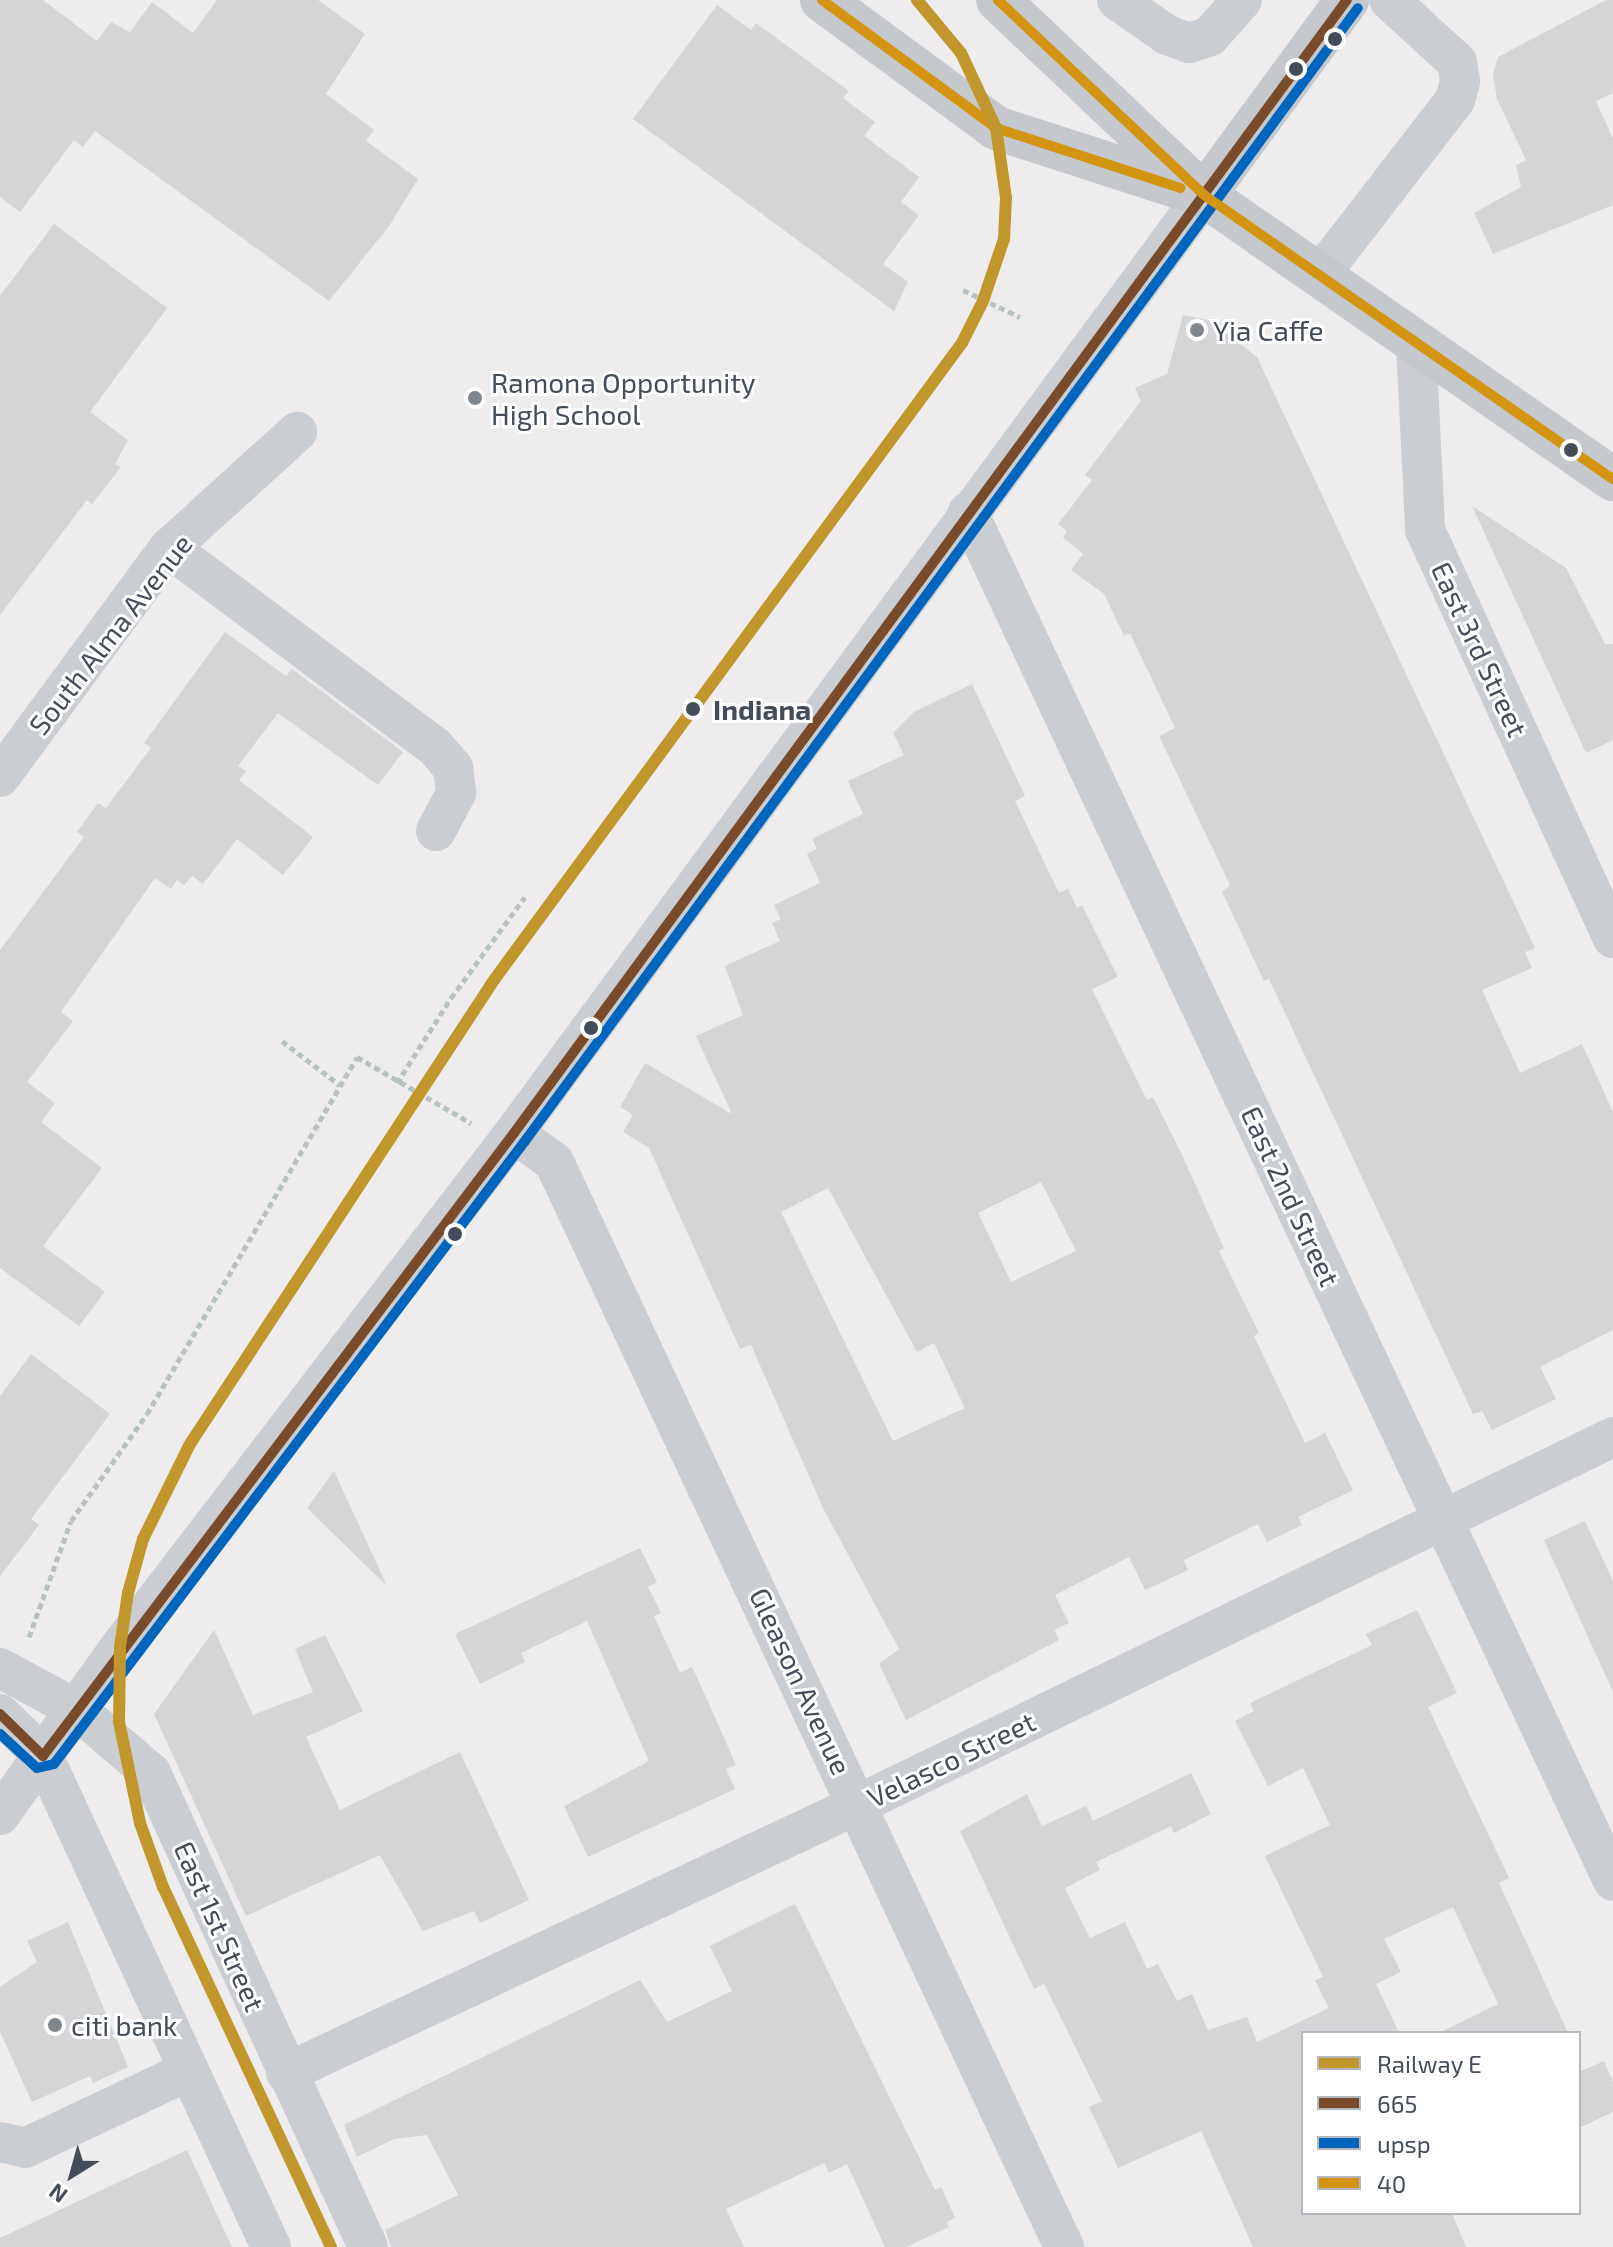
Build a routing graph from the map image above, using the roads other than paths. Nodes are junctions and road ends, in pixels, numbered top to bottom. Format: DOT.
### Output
graph roads {
  1 [pos="822,0"];
  2 [pos="999,0"];
  3 [pos="1117,0"];
  4 [pos="1242,0"];
  5 [pos="1347,0"];
  6 [pos="1389,0"];
  7 [pos="1204,195"];
  8 [pos="1319,276"];
  9 [pos="1416,343"];
  10 [pos="297,432"];
  11 [pos="1613,479"];
  12 [pos="968,512"];
  13 [pos="169,548"];
  14 [pos="0,777"];
  15 [pos="436,831"];
  16 [pos="1613,938"];
  17 [pos="514,1133"];
  18 [pos="1613,1437"];
  19 [pos="1444,1520"];
  20 [pos="7,1672"];
  21 [pos="76,1709"];
  22 [pos="0,1714"];
  23 [pos="43,1756"];
  24 [pos="859,1804"];
  25 [pos="0,1815"];
  26 [pos="1613,1881"];
  27 [pos="188,2071"];
  28 [pos="286,2073"];
  29 [pos="0,2142"];
  30 [pos="271,2247"];
  31 [pos="368,2247"];
  32 [pos="1064,2247"];
  1 -- 7 [label="main road"];
  2 -- 7 [label="main road"];
  3 -- 4 [label="street"];
  5 -- 7 [label="main road"];
  6 -- 8 [label="street"];
  7 -- 8 [label="main road"];
  7 -- 12 [label="street"];
  8 -- 9 [label="main road"];
  9 -- 11 [label="main road"];
  9 -- 16 [label="street, East 3rd Street"];
  10 -- 13 [label="street, South Alma Avenue"];
  12 -- 17 [label="street"];
  12 -- 19 [label="street, East 2nd Street"];
  13 -- 14 [label="street, South Alma Avenue"];
  13 -- 15 [label="street"];
  17 -- 21 [label="street"];
  17 -- 24 [label="street, Gleason Avenue"];
  18 -- 19 [label="street, Velasco Street"];
  19 -- 24 [label="street, Velasco Street"];
  19 -- 26 [label="street, East 2nd Street"];
  20 -- 21 [label="street, East 1st Street"];
  21 -- 23 [label="street"];
  21 -- 28 [label="street, East 1st Street"];
  22 -- 23 [label="street"];
  23 -- 25 [label="street"];
  23 -- 27 [label="street"];
  24 -- 28 [label="street, Velasco Street"];
  24 -- 32 [label="street, Gleason Avenue"];
  27 -- 29 [label="street"];
  27 -- 30 [label="street"];
  28 -- 31 [label="street, East 1st Street"];
}
